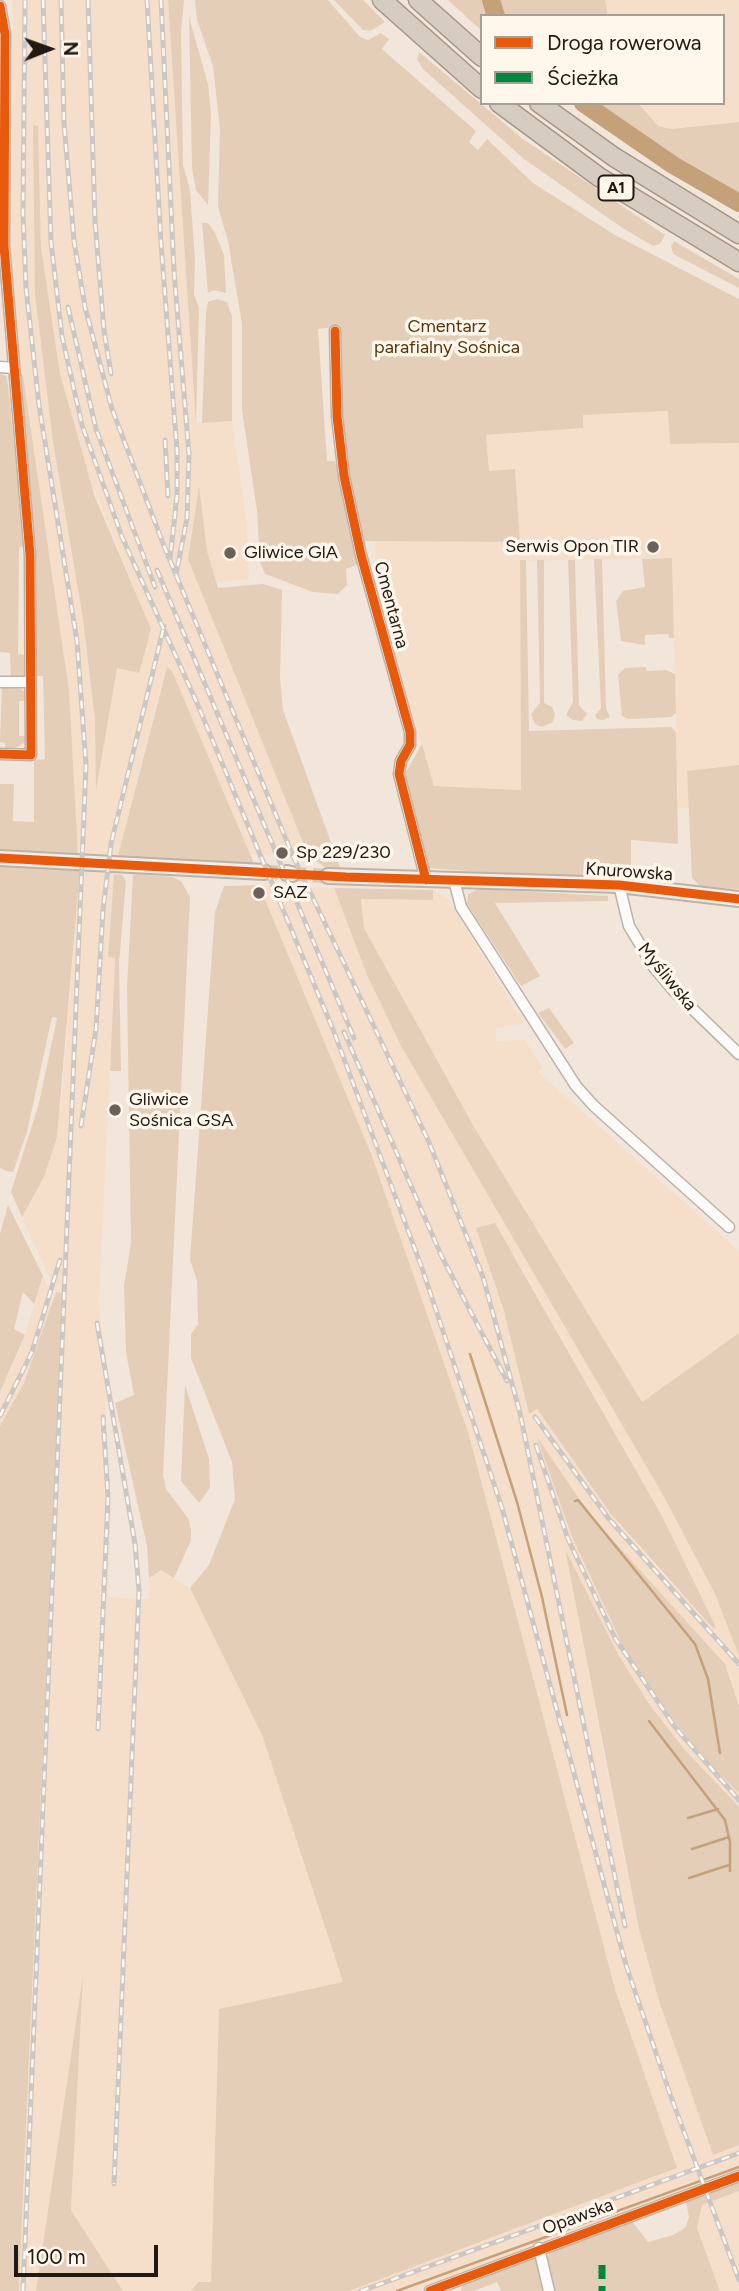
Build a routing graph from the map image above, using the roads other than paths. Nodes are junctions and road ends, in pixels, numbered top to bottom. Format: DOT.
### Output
graph roads {
  1 [pos="382,0"];
  2 [pos="418,0"];
  3 [pos="0,6"];
  4 [pos="480,55"];
  5 [pos="480,87"];
  6 [pos="502,105"];
  7 [pos="542,105"];
  8 [pos="3,130"];
  9 [pos="739,234"];
  10 [pos="2,246"];
  11 [pos="739,262"];
  12 [pos="335,331"];
  13 [pos="0,367"];
  14 [pos="14,368"];
  15 [pos="0,682"];
  16 [pos="30,682"];
  17 [pos="0,754"];
  18 [pos="0,858"];
  19 [pos="264,872"];
  20 [pos="328,876"];
  21 [pos="426,880"];
  22 [pos="454,880"];
  23 [pos="619,885"];
  24 [pos="739,900"];
  25 [pos="739,1054"];
  26 [pos="729,1227"];
  27 [pos="739,2176"];
  28 [pos="539,2248"];
  29 [pos="430,2291"];
  30 [pos="549,2291"];
  1 -- 5 [label="highway"];
  2 -- 4 [label="highway"];
  3 -- 8 [label="street"];
  6 -- 11 [label="highway, A1"];
  7 -- 9 [label="highway, A1"];
  8 -- 10 [label="street"];
  10 -- 14 [label="street"];
  12 -- 21 [label="street, Cmentarna"];
  13 -- 14 [label="street"];
  14 -- 16 [label="street"];
  15 -- 16 [label="street"];
  16 -- 17 [label="street"];
  18 -- 19 [label="street"];
  20 -- 21 [label="street, Knurowska"];
  21 -- 22 [label="street, Knurowska"];
  22 -- 23 [label="street, Knurowska"];
  22 -- 26 [label="street"];
  23 -- 24 [label="street, Knurowska"];
  23 -- 25 [label="street, Myśliwska"];
  27 -- 28 [label="street, Opawska"];
  28 -- 29 [label="street, Opawska"];
  28 -- 30 [label="street"];
}
